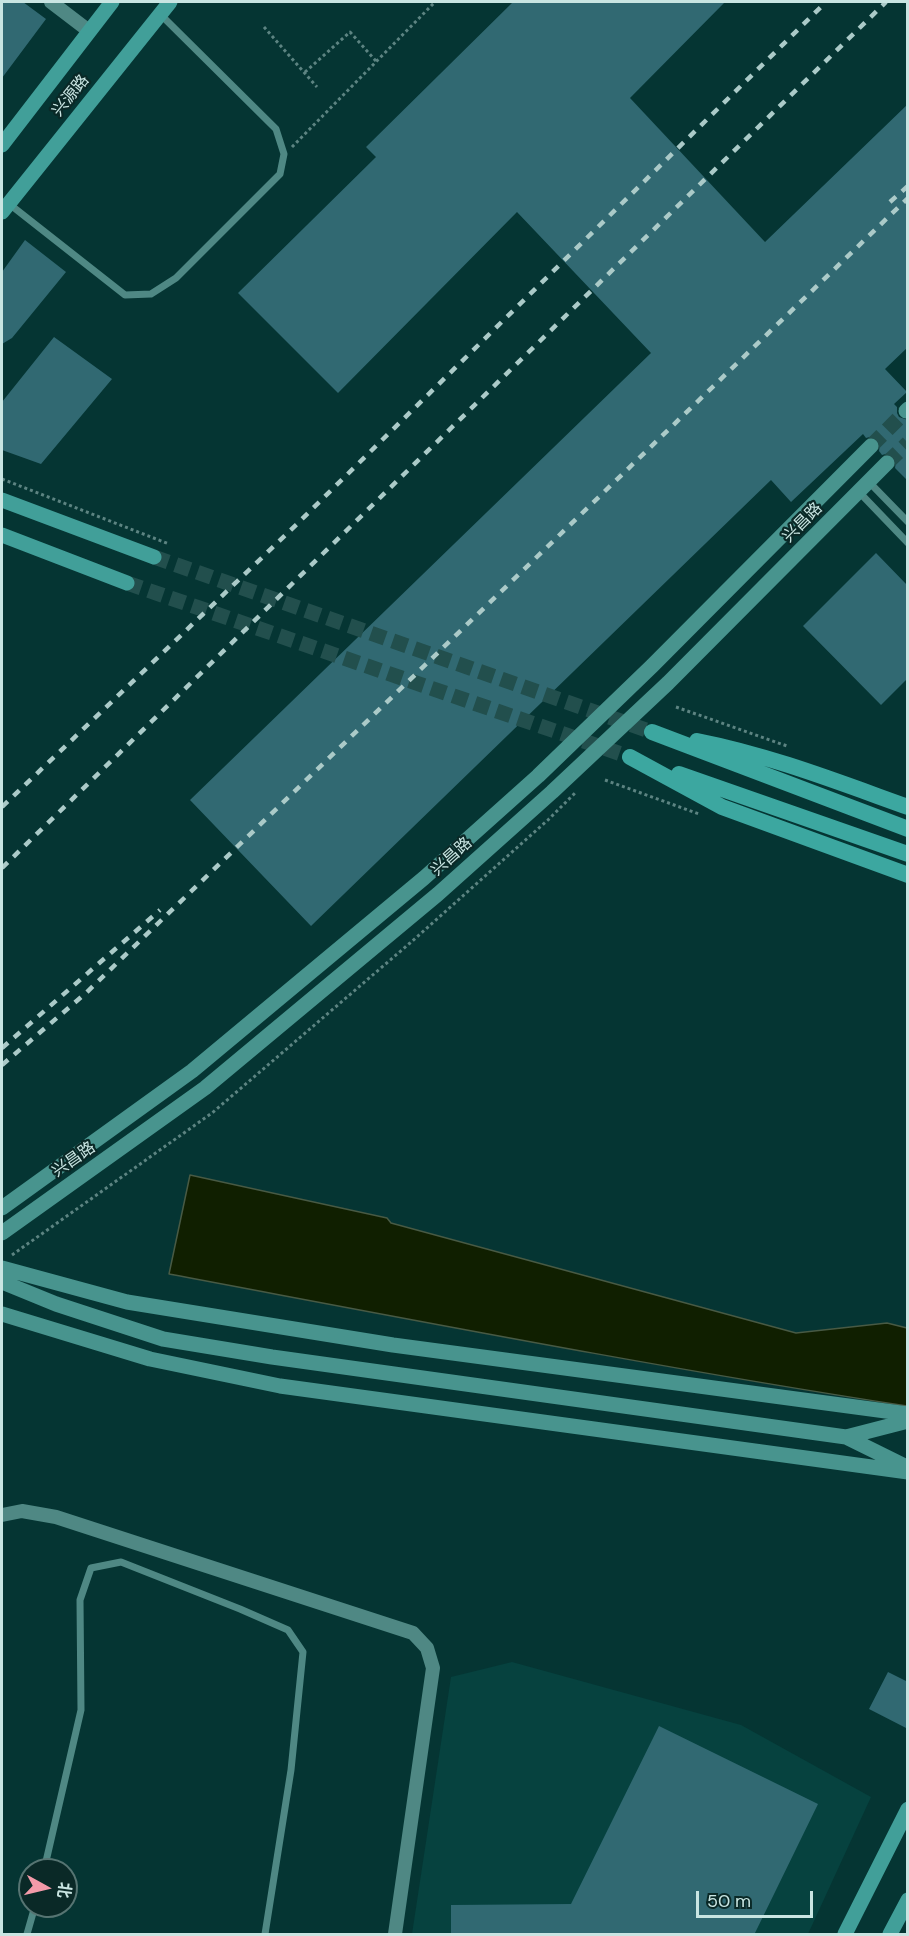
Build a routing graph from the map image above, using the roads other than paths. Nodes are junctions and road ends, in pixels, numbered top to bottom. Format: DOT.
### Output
graph roads {
  1 [pos="51,2"];
  2 [pos="112,2"];
  3 [pos="170,2"];
  4 [pos="160,14"];
  5 [pos="89,31"];
  6 [pos="2,145"];
  7 [pos="5,208"];
  8 [pos="871,446"];
  9 [pos="888,463"];
  10 [pos="864,487"];
  11 [pos="2,500"];
  12 [pos="908,522"];
  13 [pos="2,535"];
  14 [pos="908,543"];
  15 [pos="154,557"];
  16 [pos="127,582"];
  17 [pos="908,807"];
  18 [pos="908,829"];
  19 [pos="908,855"];
  20 [pos="908,875"];
  21 [pos="2,1208"];
  22 [pos="2,1233"];
  23 [pos="2,1269"];
  24 [pos="2,1282"];
  25 [pos="2,1314"];
  26 [pos="908,1414"];
  27 [pos="908,1421"];
  28 [pos="846,1437"];
  29 [pos="908,1470"];
  30 [pos="2,1515"];
  31 [pos="908,1809"];
  32 [pos="47,1858"];
  33 [pos="908,1900"];
  34 [pos="31,1918"];
  35 [pos="27,1935"];
  36 [pos="265,1935"];
  37 [pos="394,1935"];
  38 [pos="845,1935"];
  39 [pos="890,1935"];
  1 -- 5 [label="street"];
  2 -- 5 [label="main road, 兴源路"];
  3 -- 4 [label="main road, 兴源路"];
  4 -- 7 [label="main road, 兴源路"];
  4 -- 7 [label="lane"];
  5 -- 6 [label="main road, 兴源路"];
  8 -- 21 [label="main road, 兴昌路"];
  9 -- 10 [label="main road, 兴昌路"];
  10 -- 12 [label="lane"];
  10 -- 14 [label="lane"];
  10 -- 22 [label="main road, 兴昌路"];
  11 -- 15 [label="main road"];
  13 -- 16 [label="main road"];
  17 -- 18 [label="highway"];
  19 -- 20 [label="highway"];
  23 -- 26 [label="main road"];
  24 -- 28 [label="main road"];
  25 -- 29 [label="main road"];
  27 -- 28 [label="main road"];
  28 -- 29 [label="main road"];
  30 -- 37 [label="street"];
  31 -- 38 [label="main road"];
  32 -- 36 [label="lane"];
  33 -- 39 [label="main road"];
  34 -- 35 [label="lane"];
}
